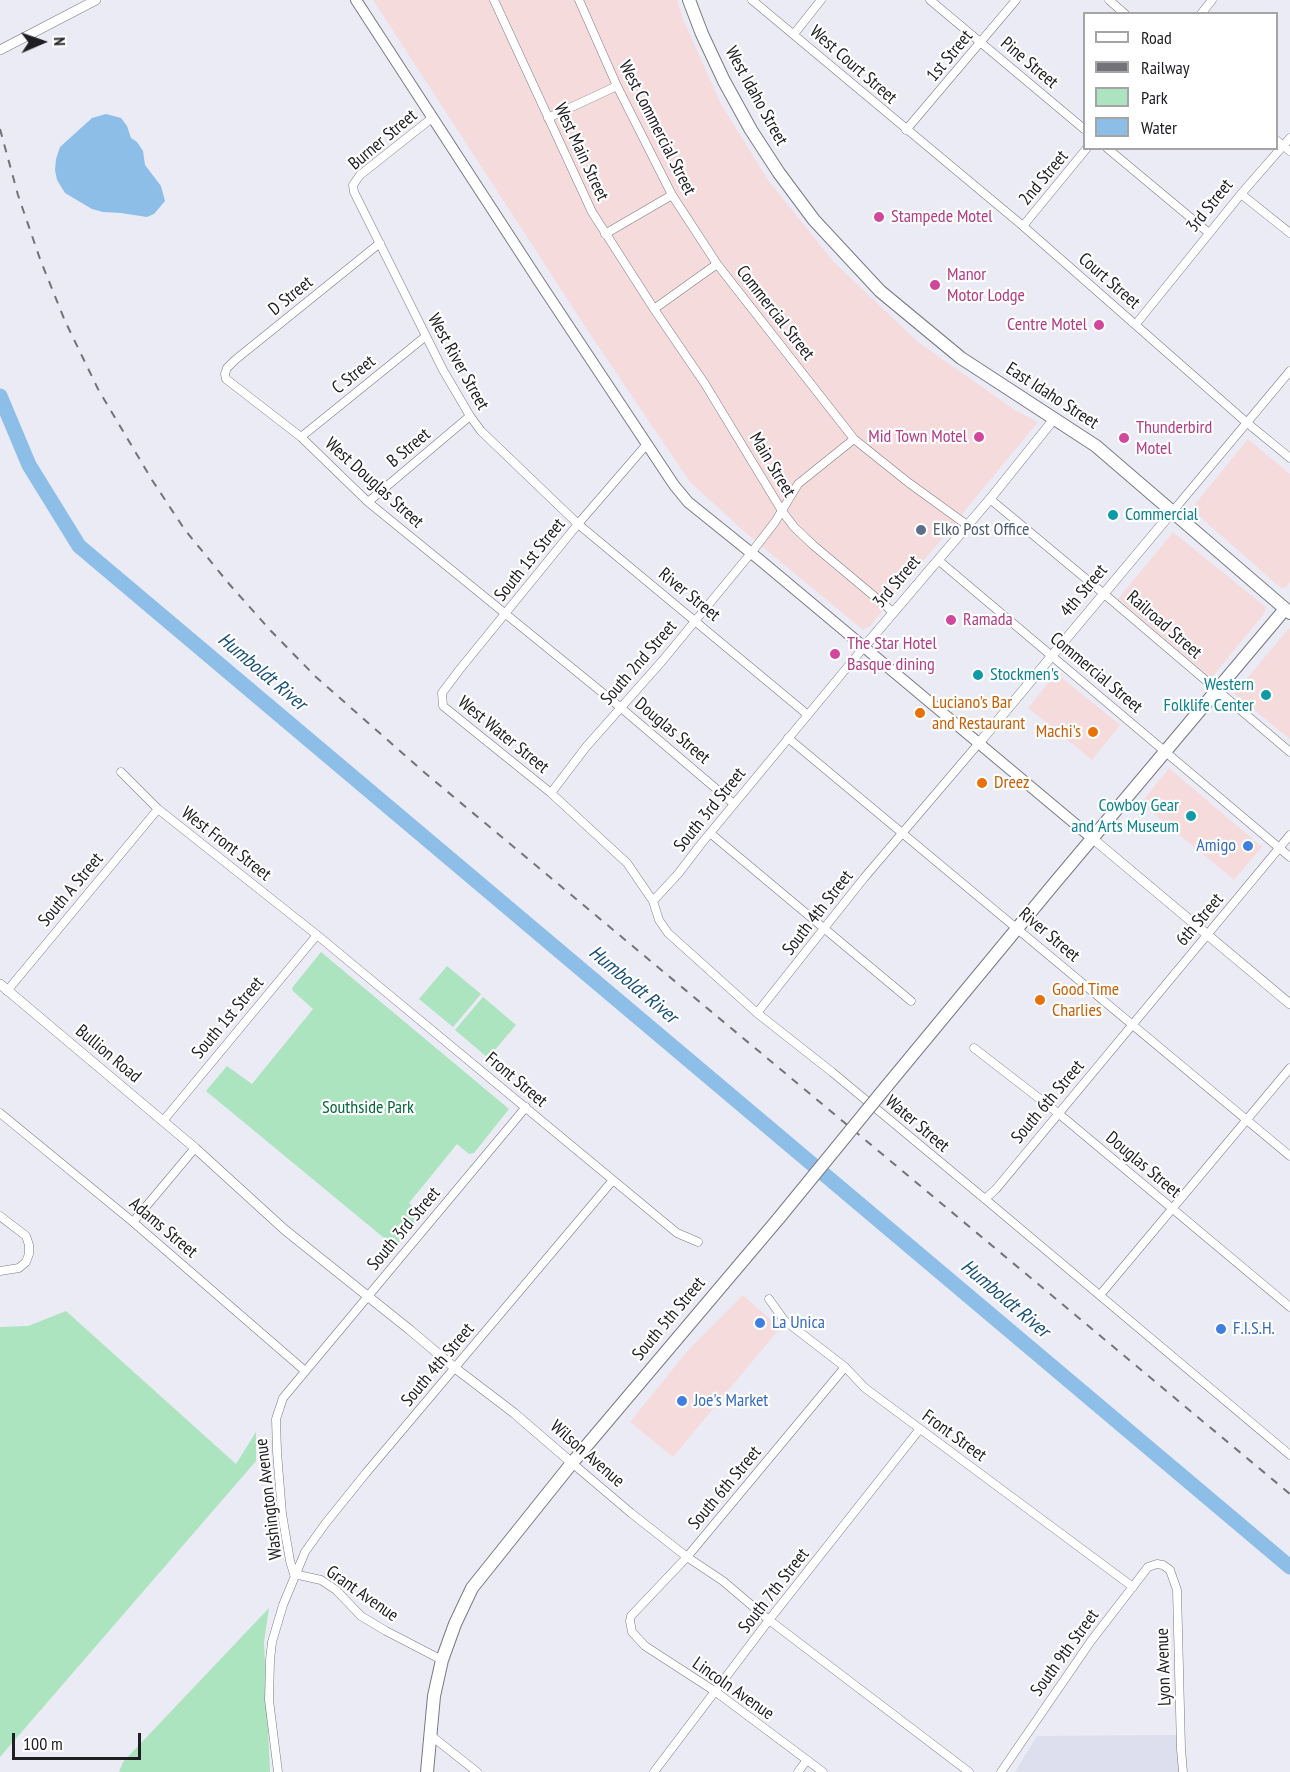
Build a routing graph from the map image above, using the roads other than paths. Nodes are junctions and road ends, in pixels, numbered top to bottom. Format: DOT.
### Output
graph roads {
  1 [pos="96,0"];
  2 [pos="356,0"];
  3 [pos="494,0"];
  4 [pos="579,0"];
  5 [pos="689,0"];
  6 [pos="752,0"];
  7 [pos="821,0"];
  8 [pos="930,0"];
  9 [pos="1016,0"];
  10 [pos="1109,0"];
  11 [pos="1212,0"];
  12 [pos="1123,12"];
  13 [pos="1203,12"];
  14 [pos="794,34"];
  15 [pos="981,43"];
  16 [pos="0,50"];
  17 [pos="617,86"];
  18 [pos="432,118"];
  19 [pos="548,118"];
  20 [pos="1083,128"];
  21 [pos="906,130"];
  22 [pos="1290,138"];
  23 [pos="1287,148"];
  24 [pos="1086,150"];
  25 [pos="1109,150"];
  26 [pos="353,185"];
  27 [pos="1241,194"];
  28 [pos="672,195"];
  29 [pos="802,204"];
  30 [pos="1023,226"];
  31 [pos="1209,233"];
  32 [pos="1290,233"];
  33 [pos="605,234"];
  34 [pos="380,243"];
  35 [pos="717,264"];
  36 [pos="654,309"];
  37 [pos="1136,324"];
  38 [pos="426,336"];
  39 [pos="1290,371"];
  40 [pos="225,374"];
  41 [pos="470,417"];
  42 [pos="1054,419"];
  43 [pos="1246,423"];
  44 [pos="301,437"];
  45 [pos="854,439"];
  46 [pos="647,444"];
  47 [pos="1290,458"];
  48 [pos="990,499"];
  49 [pos="368,502"];
  50 [pos="782,511"];
  51 [pos="1173,511"];
  52 [pos="578,524"];
  53 [pos="967,525"];
  54 [pos="752,553"];
  55 [pos="938,560"];
  56 [pos="1104,593"];
  57 [pos="1288,608"];
  58 [pos="893,612"];
  59 [pos="505,614"];
  60 [pos="696,620"];
  61 [pos="864,647"];
  62 [pos="1052,656"];
  63 [pos="1217,690"];
  64 [pos="441,698"];
  65 [pos="620,707"];
  66 [pos="808,715"];
  67 [pos="788,738"];
  68 [pos="979,743"];
  69 [pos="1166,751"];
  70 [pos="1290,752"];
  71 [pos="122,772"];
  72 [pos="551,793"];
  73 [pos="734,804"];
  74 [pos="158,809"];
  75 [pos="710,833"];
  76 [pos="904,833"];
  77 [pos="1290,835"];
  78 [pos="1092,838"];
  79 [pos="1280,848"];
  80 [pos="1290,856"];
  81 [pos="653,901"];
  82 [pos="1018,927"];
  83 [pos="823,928"];
  84 [pos="1207,934"];
  85 [pos="317,935"];
  86 [pos="3,987"];
  87 [pos="911,1001"];
  88 [pos="1290,1004"];
  89 [pos="757,1013"];
  90 [pos="1132,1024"];
  91 [pos="974,1048"];
  92 [pos="1290,1068"];
  93 [pos="526,1107"];
  94 [pos="0,1113"];
  95 [pos="1058,1113"];
  96 [pos="1247,1120"];
  97 [pos="163,1121"];
  98 [pos="195,1148"];
  99 [pos="1290,1156"];
  100 [pos="613,1180"];
  101 [pos="985,1199"];
  102 [pos="1172,1209"];
  103 [pos="0,1216"];
  104 [pos="133,1222"];
  105 [pos="699,1242"];
  106 [pos="0,1271"];
  107 [pos="1100,1295"];
  108 [pos="367,1296"];
  109 [pos="769,1299"];
  110 [pos="1290,1307"];
  111 [pos="845,1367"];
  112 [pos="455,1368"];
  113 [pos="304,1370"];
  114 [pos="919,1430"];
  115 [pos="1290,1455"];
  116 [pos="572,1463"];
  117 [pos="687,1557"];
  118 [pos="1163,1565"];
  119 [pos="294,1574"];
  120 [pos="1133,1587"];
  121 [pos="769,1620"];
  122 [pos="631,1627"];
  123 [pos="442,1660"];
  124 [pos="716,1692"];
  125 [pos="429,1734"];
  126 [pos="807,1760"];
  127 [pos="278,1772"];
  128 [pos="427,1772"];
  129 [pos="477,1772"];
  130 [pos="654,1772"];
  131 [pos="798,1772"];
  132 [pos="823,1772"];
  133 [pos="969,1772"];
  134 [pos="1001,1772"];
  135 [pos="1183,1772"];
  1 -- 16 [label="street"];
  2 -- 18 [label="main road"];
  3 -- 19 [label="street, West Main Street"];
  4 -- 17 [label="street, West Commercial Street"];
  5 -- 29 [label="main road, West Idaho Street"];
  6 -- 14 [label="street, West Court Street"];
  7 -- 14 [label="street"];
  8 -- 15 [label="street, Pine Street"];
  9 -- 15 [label="street, 1st Street"];
  10 -- 12 [label="street"];
  11 -- 13 [label="street"];
  14 -- 21 [label="street, West Court Street"];
  15 -- 20 [label="street, Pine Street"];
  15 -- 21 [label="street, 1st Street"];
  17 -- 19 [label="street"];
  17 -- 28 [label="street, West Commercial Street"];
  18 -- 26 [label="street, Burner Street"];
  18 -- 46 [label="main road"];
  19 -- 33 [label="street, West Main Street"];
  21 -- 30 [label="street, Court Street"];
  22 -- 23 [label="street, 3rd Street"];
  23 -- 27 [label="street, 3rd Street"];
  24 -- 30 [label="street, 2nd Street"];
  25 -- 31 [label="street"];
  26 -- 34 [label="street, West River Street"];
  27 -- 31 [label="street, 3rd Street"];
  27 -- 32 [label="street"];
  28 -- 33 [label="street"];
  28 -- 35 [label="street, West Commercial Street"];
  29 -- 42 [label="main road, East Idaho Street"];
  30 -- 37 [label="street, Court Street"];
  31 -- 37 [label="street, 3rd Street"];
  33 -- 36 [label="street, West Main Street"];
  34 -- 38 [label="street, West River Street"];
  34 -- 40 [label="street, D Street"];
  35 -- 36 [label="street"];
  35 -- 45 [label="street, Commercial Street"];
  36 -- 50 [label="street, Main Street"];
  37 -- 43 [label="street, Court Street"];
  38 -- 41 [label="street, West River Street"];
  38 -- 44 [label="street, C Street"];
  39 -- 43 [label="street, 4th Street"];
  40 -- 44 [label="street, West Douglas Street"];
  41 -- 49 [label="street, B Street"];
  41 -- 52 [label="street, West River Street"];
  42 -- 48 [label="street, 3rd Street"];
  42 -- 51 [label="main road, East Idaho Street"];
  43 -- 47 [label="street, Court Street"];
  43 -- 51 [label="street, 4th Street"];
  44 -- 49 [label="street, West Douglas Street"];
  45 -- 50 [label="street"];
  45 -- 53 [label="street, Commercial Street"];
  46 -- 52 [label="street, South 1st Street"];
  46 -- 54 [label="main road"];
  48 -- 53 [label="street, 3rd Street"];
  48 -- 56 [label="street, Railroad Street"];
  49 -- 59 [label="street, West Douglas Street"];
  50 -- 54 [label="street"];
  50 -- 58 [label="street, Main Street"];
  51 -- 56 [label="street, 4th Street"];
  51 -- 57 [label="main road, East Idaho Street"];
  52 -- 59 [label="street, South 1st Street"];
  52 -- 60 [label="street, River Street"];
  53 -- 55 [label="street, 3rd Street"];
  54 -- 60 [label="street, South 2nd Street"];
  54 -- 61 [label="main road"];
  55 -- 58 [label="street, 3rd Street"];
  55 -- 62 [label="street, Commercial Street"];
  56 -- 62 [label="street, 4th Street"];
  56 -- 63 [label="street, Railroad Street"];
  57 -- 63 [label="main road, South 5th Street"];
  58 -- 61 [label="street, 3rd Street"];
  59 -- 64 [label="street, South 1st Street"];
  59 -- 65 [label="street, Douglas Street"];
  60 -- 65 [label="street, South 2nd Street"];
  60 -- 66 [label="street, River Street"];
  61 -- 66 [label="street, 3rd Street"];
  61 -- 68 [label="main road"];
  62 -- 68 [label="street, 4th Street"];
  62 -- 69 [label="street, Commercial Street"];
  63 -- 69 [label="main road, South 5th Street"];
  63 -- 70 [label="street, Railroad Street"];
  64 -- 72 [label="street, West Water Street"];
  65 -- 72 [label="street, South 2nd Street"];
  65 -- 73 [label="street, Douglas Street"];
  66 -- 67 [label="street, 3rd Street"];
  67 -- 73 [label="street, South 3rd Street"];
  67 -- 76 [label="street, River Street"];
  68 -- 76 [label="street, 4th Street"];
  68 -- 78 [label="main road"];
  69 -- 78 [label="main road, South 5th Street"];
  69 -- 79 [label="street, Commercial Street"];
  71 -- 74 [label="street, West Front Street"];
  72 -- 81 [label="street, Water Street"];
  73 -- 75 [label="street, South 3rd Street"];
  74 -- 85 [label="street, West Front Street"];
  74 -- 86 [label="street, South A Street"];
  75 -- 81 [label="street, South 3rd Street"];
  75 -- 83 [label="street"];
  76 -- 82 [label="street, River Street"];
  76 -- 83 [label="street, South 4th Street"];
  77 -- 79 [label="street, 6th Street"];
  78 -- 82 [label="main road, South 5th Street"];
  78 -- 84 [label="street"];
  79 -- 80 [label="street, Commercial Street"];
  79 -- 84 [label="street, 6th Street"];
  81 -- 89 [label="street, Water Street"];
  82 -- 90 [label="street, River Street"];
  82 -- 116 [label="main road, South 5th Street, bridge"];
  83 -- 87 [label="street"];
  83 -- 89 [label="street, South 4th Street"];
  84 -- 88 [label="street"];
  84 -- 90 [label="street, 6th Street"];
  85 -- 93 [label="street, Front Street"];
  85 -- 97 [label="street, South 1st Street"];
  86 -- 97 [label="street, Bullion Road"];
  89 -- 101 [label="street, Water Street"];
  90 -- 95 [label="street, South 6th Street"];
  90 -- 96 [label="street, River Street"];
  91 -- 95 [label="street, Douglas Street"];
  92 -- 96 [label="street"];
  93 -- 100 [label="street, Front Street"];
  93 -- 108 [label="street, South 3rd Street"];
  94 -- 104 [label="street, Adams Street"];
  95 -- 101 [label="street, South 6th Street"];
  95 -- 102 [label="street, Douglas Street"];
  96 -- 99 [label="street, River Street"];
  96 -- 102 [label="street"];
  97 -- 98 [label="street, Bullion Road"];
  98 -- 104 [label="street"];
  98 -- 108 [label="street, Wilson Avenue"];
  100 -- 105 [label="street, Front Street"];
  100 -- 112 [label="street, South 4th Street"];
  101 -- 107 [label="street, Water Street"];
  102 -- 107 [label="street"];
  102 -- 110 [label="street, Douglas Street"];
  103 -- 106 [label="street"];
  104 -- 113 [label="street, Adams Street"];
  107 -- 115 [label="street, Water Street"];
  108 -- 112 [label="street, Wilson Avenue"];
  108 -- 113 [label="street, South 3rd Street"];
  109 -- 111 [label="street, Front Street"];
  111 -- 114 [label="street, Front Street"];
  111 -- 117 [label="street, South 6th Street"];
  112 -- 116 [label="street, Wilson Avenue"];
  112 -- 119 [label="street, South 4th Street"];
  113 -- 119 [label="street, Washington Avenue"];
  114 -- 120 [label="street, Front Street"];
  114 -- 121 [label="street, South 7th Street"];
  116 -- 117 [label="street, Wilson Avenue"];
  116 -- 123 [label="main road, South 5th Street"];
  117 -- 121 [label="street, Wilson Avenue"];
  117 -- 122 [label="street, South 6th Street"];
  118 -- 120 [label="street, South 9th Street"];
  118 -- 135 [label="street, Lyon Avenue"];
  119 -- 123 [label="street, Grant Avenue"];
  119 -- 127 [label="street, Washington Avenue"];
  120 -- 134 [label="street, South 9th Street"];
  121 -- 124 [label="street, South 7th Street"];
  121 -- 133 [label="street, Wilson Avenue"];
  122 -- 124 [label="street, Lincoln Avenue"];
  123 -- 125 [label="main road, South 5th Street"];
  124 -- 126 [label="street, Lincoln Avenue"];
  124 -- 130 [label="street, South 7th Street"];
  125 -- 128 [label="main road, South 5th Street"];
  125 -- 129 [label="street"];
  126 -- 131 [label="street"];
  126 -- 132 [label="street, Lincoln Avenue"];
}
